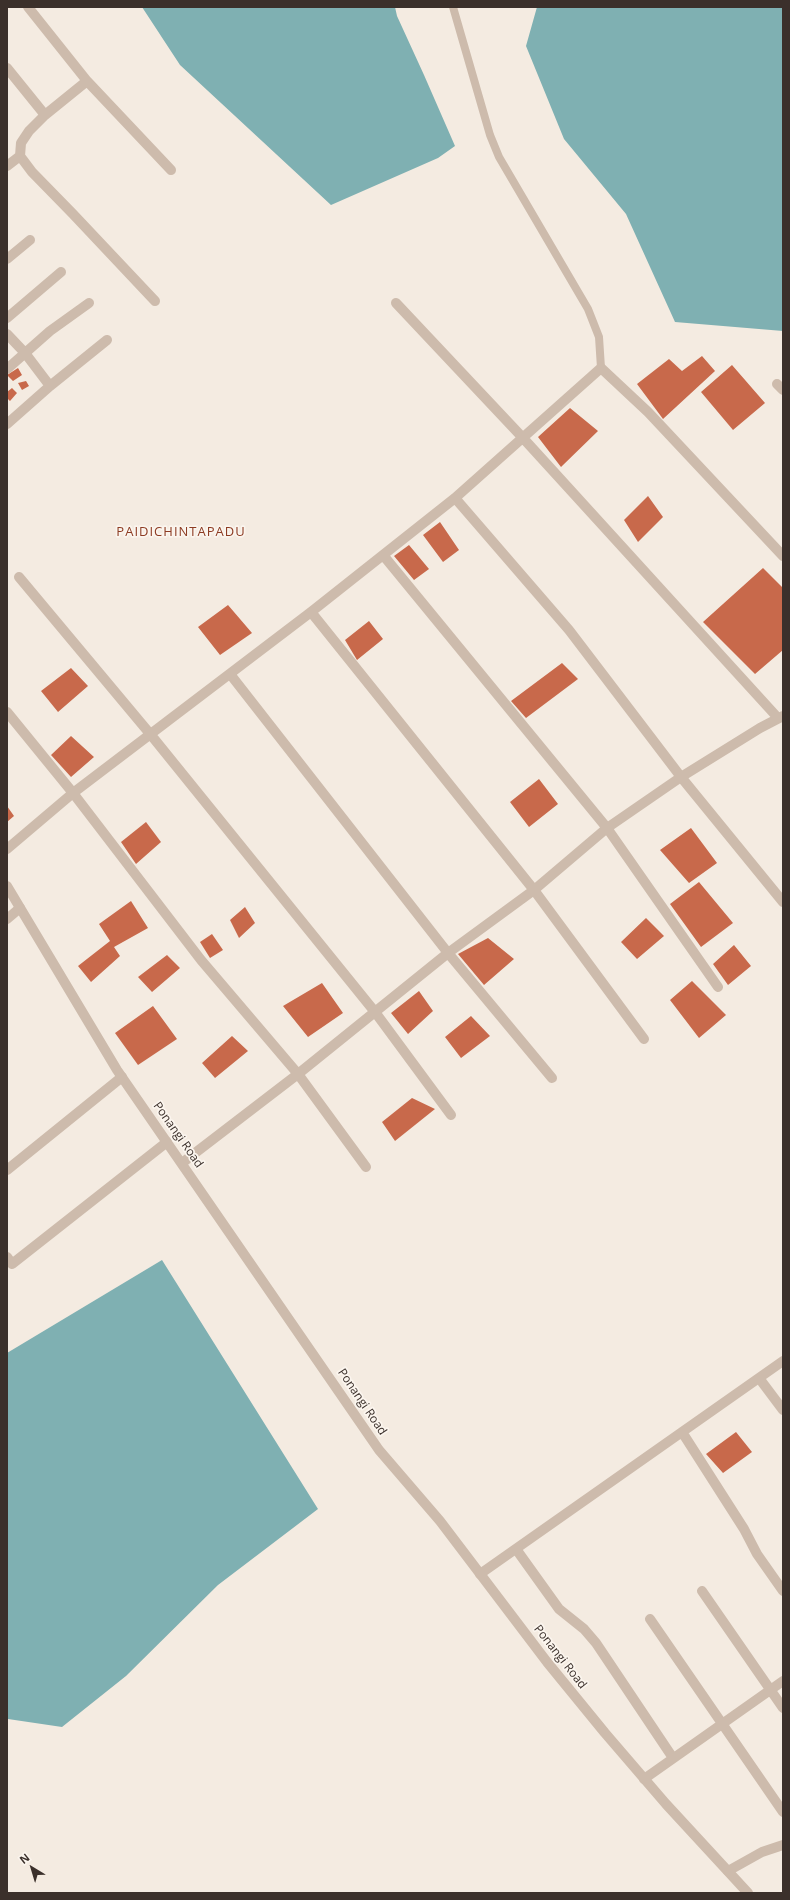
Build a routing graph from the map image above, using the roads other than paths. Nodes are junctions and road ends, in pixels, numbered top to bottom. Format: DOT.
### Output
graph roads {
  1 [pos="28,7"];
  2 [pos="454,7"];
  3 [pos="7,68"];
  4 [pos="87,81"];
  5 [pos="45,115"];
  6 [pos="20,156"];
  7 [pos="7,166"];
  8 [pos="171,170"];
  9 [pos="30,240"];
  10 [pos="7,259"];
  11 [pos="61,272"];
  12 [pos="154,301"];
  13 [pos="89,303"];
  14 [pos="396,303"];
  15 [pos="7,318"];
  16 [pos="7,334"];
  17 [pos="107,340"];
  18 [pos="25,353"];
  19 [pos="600,368"];
  20 [pos="7,369"];
  21 [pos="50,386"];
  22 [pos="7,424"];
  23 [pos="523,438"];
  24 [pos="454,498"];
  25 [pos="383,555"];
  26 [pos="783,556"];
  27 [pos="19,577"];
  28 [pos="311,612"];
  29 [pos="230,674"];
  30 [pos="7,712"];
  31 [pos="780,717"];
  32 [pos="151,735"];
  33 [pos="681,777"];
  34 [pos="73,793"];
  35 [pos="607,828"];
  36 [pos="7,849"];
  37 [pos="7,886"];
  38 [pos="534,890"];
  39 [pos="783,902"];
  40 [pos="20,908"];
  41 [pos="7,919"];
  42 [pos="448,953"];
  43 [pos="718,987"];
  44 [pos="375,1012"];
  45 [pos="644,1039"];
  46 [pos="298,1074"];
  47 [pos="122,1077"];
  48 [pos="552,1078"];
  49 [pos="451,1115"];
  50 [pos="167,1142"];
  51 [pos="182,1163"];
  52 [pos="366,1167"];
  53 [pos="7,1170"];
  54 [pos="7,1257"];
  55 [pos="783,1361"];
  56 [pos="759,1378"];
  57 [pos="783,1410"];
  58 [pos="682,1432"];
  59 [pos="516,1549"];
  60 [pos="480,1574"];
  61 [pos="702,1591"];
  62 [pos="783,1591"];
  63 [pos="650,1619"];
  64 [pos="783,1681"];
  65 [pos="770,1690"];
  66 [pos="783,1708"];
  67 [pos="722,1724"];
  68 [pos="673,1758"];
  69 [pos="644,1779"];
  70 [pos="783,1812"];
  71 [pos="783,1845"];
  72 [pos="728,1871"];
  73 [pos="748,1893"];
  1 -- 4 [label="street"];
  2 -- 19 [label="lane"];
  3 -- 5 [label="street"];
  4 -- 5 [label="street"];
  4 -- 8 [label="street"];
  5 -- 6 [label="street"];
  6 -- 7 [label="street"];
  6 -- 12 [label="street"];
  9 -- 10 [label="street"];
  11 -- 15 [label="street"];
  13 -- 18 [label="street"];
  14 -- 23 [label="street"];
  16 -- 18 [label="street"];
  17 -- 21 [label="street"];
  18 -- 20 [label="street"];
  18 -- 21 [label="street"];
  19 -- 23 [label="street"];
  19 -- 26 [label="street"];
  21 -- 22 [label="street"];
  23 -- 24 [label="street"];
  23 -- 31 [label="street"];
  24 -- 25 [label="street"];
  24 -- 33 [label="street"];
  25 -- 28 [label="street"];
  25 -- 35 [label="street"];
  27 -- 32 [label="street"];
  28 -- 29 [label="street"];
  28 -- 38 [label="street"];
  29 -- 32 [label="street"];
  29 -- 42 [label="street"];
  30 -- 34 [label="street"];
  31 -- 33 [label="street"];
  32 -- 34 [label="street"];
  32 -- 44 [label="street"];
  33 -- 35 [label="street"];
  33 -- 39 [label="street"];
  34 -- 36 [label="street"];
  34 -- 46 [label="street"];
  35 -- 38 [label="street"];
  35 -- 43 [label="street"];
  37 -- 40 [label="street, Ponangi Road"];
  38 -- 42 [label="street"];
  38 -- 45 [label="street"];
  40 -- 41 [label="street"];
  40 -- 47 [label="street, Ponangi Road"];
  42 -- 44 [label="street"];
  42 -- 48 [label="street"];
  44 -- 46 [label="street"];
  44 -- 49 [label="street"];
  46 -- 51 [label="street"];
  46 -- 52 [label="street"];
  47 -- 50 [label="street, Ponangi Road"];
  47 -- 53 [label="street"];
  50 -- 51 [label="street, Ponangi Road"];
  50 -- 54 [label="street"];
  51 -- 60 [label="street, Ponangi Road"];
  55 -- 56 [label="street"];
  56 -- 57 [label="street"];
  56 -- 58 [label="street"];
  58 -- 59 [label="street"];
  58 -- 62 [label="street"];
  59 -- 60 [label="street"];
  59 -- 68 [label="street"];
  60 -- 69 [label="street, Ponangi Road"];
  61 -- 65 [label="street"];
  63 -- 67 [label="street"];
  64 -- 65 [label="street"];
  65 -- 66 [label="street"];
  65 -- 67 [label="street"];
  67 -- 68 [label="street"];
  67 -- 70 [label="street"];
  68 -- 69 [label="street"];
  69 -- 72 [label="street, Ponangi Road"];
  71 -- 72 [label="street"];
  72 -- 73 [label="street, Ponangi Road"];
}
